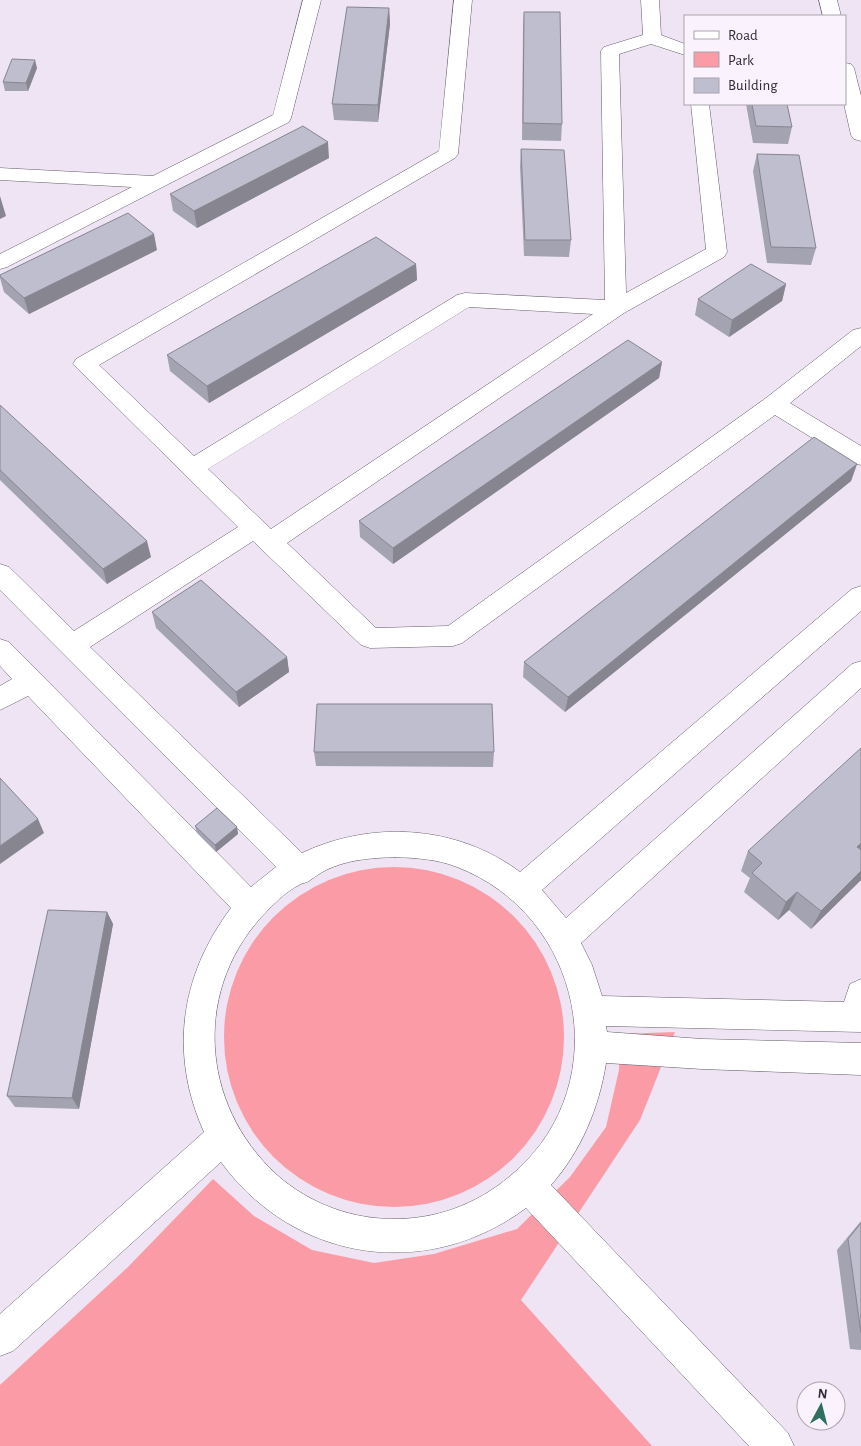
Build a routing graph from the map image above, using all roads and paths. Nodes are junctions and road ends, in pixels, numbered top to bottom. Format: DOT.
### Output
graph roads {
  1 [pos="312,0"];
  2 [pos="463,0"];
  3 [pos="650,0"];
  4 [pos="828,0"];
  5 [pos="832,15"];
  6 [pos="652,38"];
  7 [pos="684,50"];
  8 [pos="846,72"];
  9 [pos="700,105"];
  10 [pos="861,135"];
  11 [pos="0,174"];
  12 [pos="156,182"];
  13 [pos="0,262"];
  14 [pos="616,308"];
  15 [pos="861,335"];
  16 [pos="774,404"];
  17 [pos="861,457"];
  18 [pos="192,468"];
  19 [pos="262,535"];
  20 [pos="0,574"];
  21 [pos="861,596"];
  22 [pos="71,646"];
  23 [pos="0,649"];
  24 [pos="861,672"];
  25 [pos="32,681"];
  26 [pos="0,699"];
  27 [pos="300,871"];
  28 [pos="522,889"];
  29 [pos="250,907"];
  30 [pos="566,937"];
  31 [pos="860,1010"];
  32 [pos="596,1011"];
  33 [pos="595,1047"];
  34 [pos="861,1059"];
  35 [pos="220,1140"];
  36 [pos="526,1184"];
  37 [pos="0,1338"];
  38 [pos="775,1446"];
  1 -- 12 [label="street"];
  2 -- 18 [label="street"];
  3 -- 6 [label="street"];
  4 -- 5 [label="street"];
  6 -- 7 [label="street"];
  6 -- 14 [label="street"];
  8 -- 10 [label="street"];
  9 -- 14 [label="street"];
  11 -- 12 [label="street"];
  12 -- 13 [label="street"];
  14 -- 18 [label="street"];
  14 -- 19 [label="street"];
  15 -- 16 [label="street"];
  16 -- 17 [label="street"];
  16 -- 19 [label="street"];
  18 -- 19 [label="street"];
  19 -- 22 [label="street"];
  20 -- 22 [label="street"];
  21 -- 28 [label="street"];
  22 -- 27 [label="street"];
  23 -- 25 [label="street"];
  24 -- 30 [label="street"];
  25 -- 26 [label="street"];
  25 -- 29 [label="street"];
  27 -- 28 [label="street"];
  27 -- 29 [label="street"];
  28 -- 30 [label="street"];
  29 -- 35 [label="street"];
  30 -- 32 [label="street"];
  31 -- 32 [label="street"];
  32 -- 33 [label="street"];
  33 -- 34 [label="street"];
  33 -- 36 [label="street"];
  35 -- 36 [label="street"];
  35 -- 37 [label="street"];
  36 -- 38 [label="street"];
}
